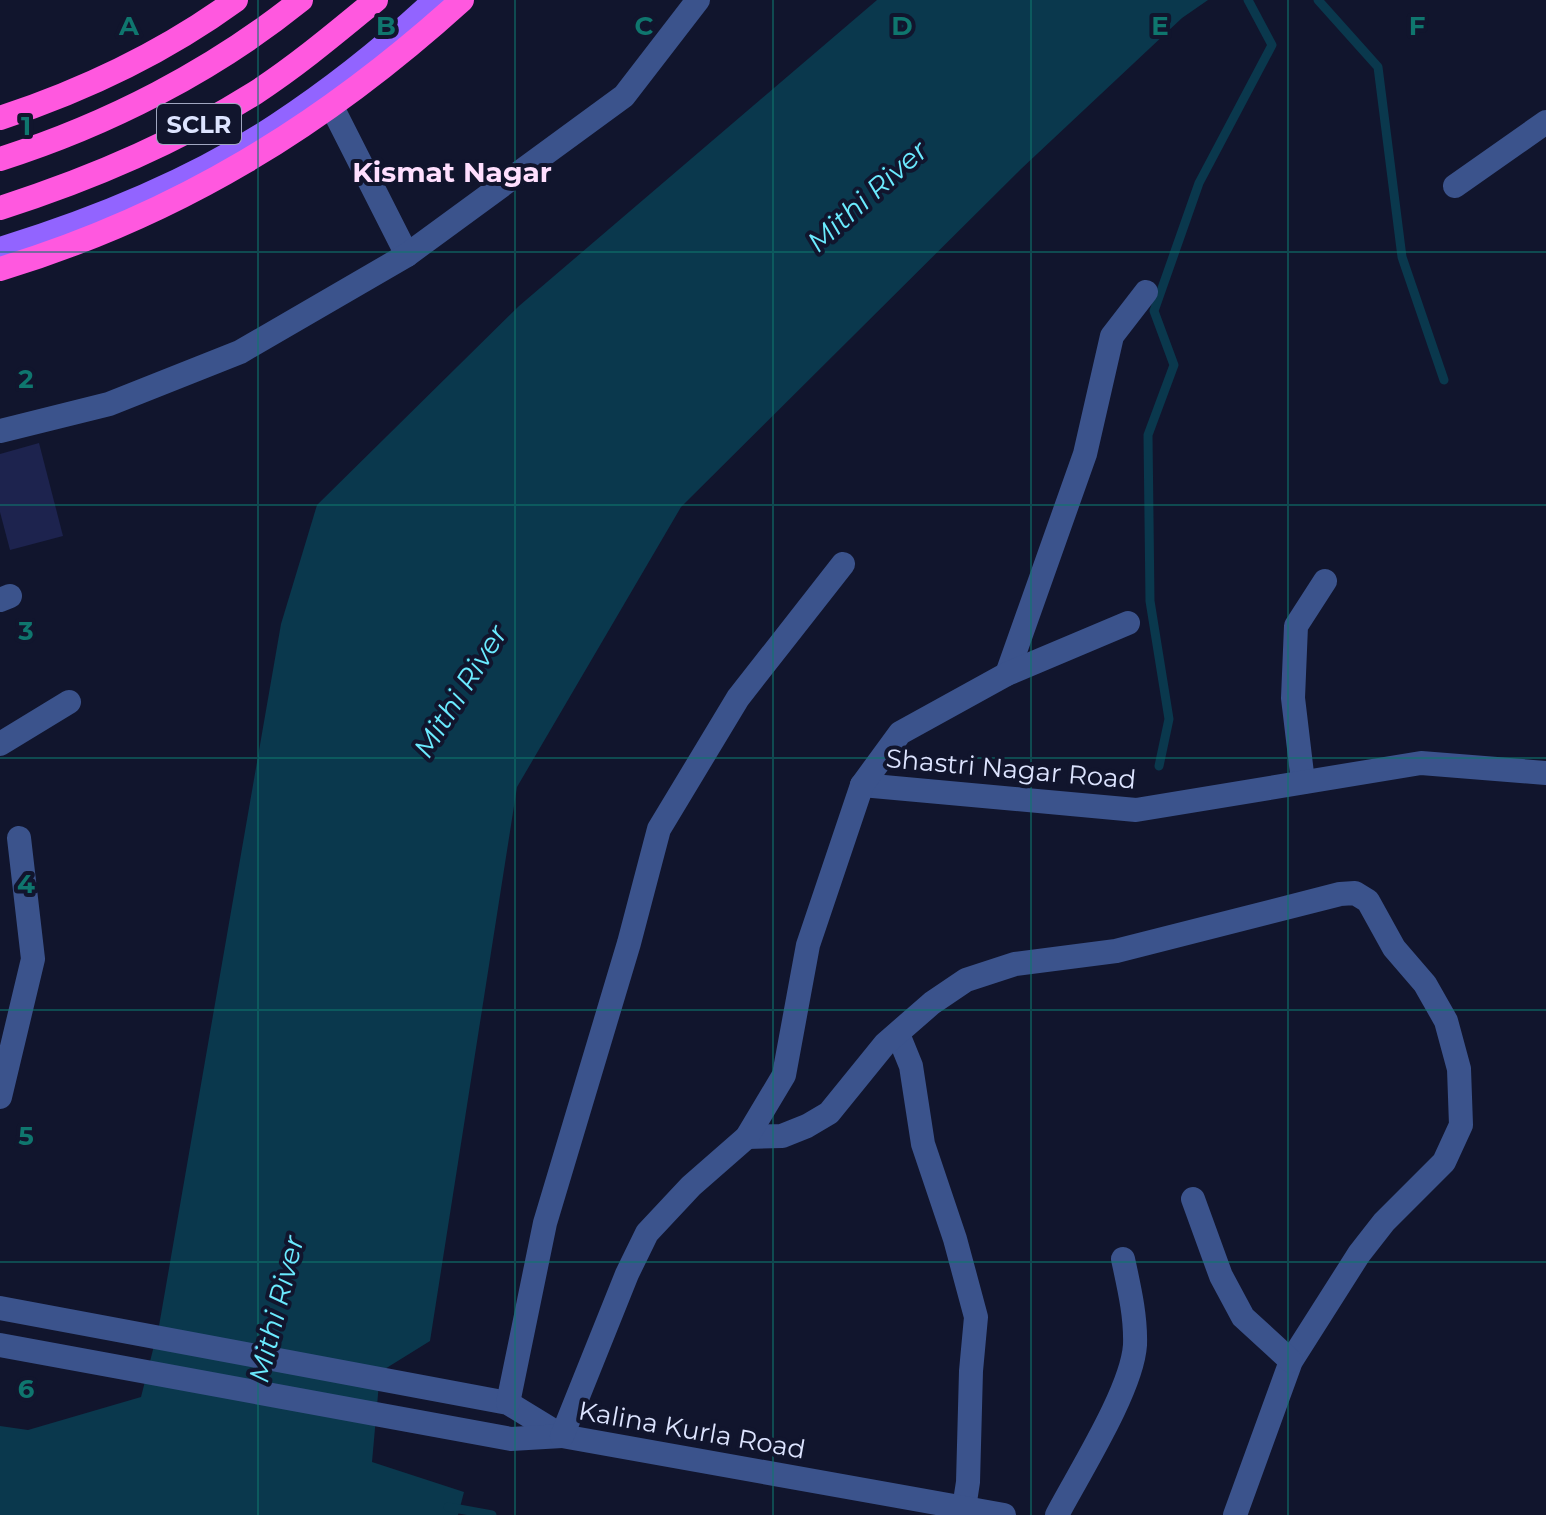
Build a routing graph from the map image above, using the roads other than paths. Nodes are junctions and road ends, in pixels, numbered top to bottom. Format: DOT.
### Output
graph roads {
  1 [pos="236,0"];
  2 [pos="301,0"];
  3 [pos="376,0"];
  4 [pos="435,0"];
  5 [pos="462,0"];
  6 [pos="698,0"];
  7 [pos="332,107"];
  8 [pos="0,118"];
  9 [pos="1546,122"];
  10 [pos="0,159"];
  11 [pos="1455,186"];
  12 [pos="0,208"];
  13 [pos="0,249"];
  14 [pos="407,255"];
  15 [pos="0,269"];
  16 [pos="1146,292"];
  17 [pos="0,431"];
  18 [pos="843,564"];
  19 [pos="1325,581"];
  20 [pos="1128,623"];
  21 [pos="1007,674"];
  22 [pos="69,702"];
  23 [pos="0,744"];
  24 [pos="1546,773"];
  25 [pos="1303,782"];
  26 [pos="862,785"];
  27 [pos="19,838"];
  28 [pos="898,1034"];
  29 [pos="0,1097"];
  30 [pos="747,1137"];
  31 [pos="1193,1199"];
  32 [pos="1123,1259"];
  33 [pos="4,1309"];
  34 [pos="2,1345"];
  35 [pos="1291,1361"];
  36 [pos="508,1403"];
  37 [pos="562,1436"];
  38 [pos="964,1508"];
  39 [pos="1004,1515"];
  40 [pos="1057,1515"];
  41 [pos="1235,1515"];
  1 -- 8 [label="highway"];
  2 -- 10 [label="highway, SCLR"];
  3 -- 12 [label="highway, SCLR"];
  4 -- 13 [label="main road"];
  5 -- 7 [label="highway"];
  6 -- 14 [label="street"];
  7 -- 14 [label="street"];
  7 -- 15 [label="highway"];
  9 -- 11 [label="street"];
  14 -- 17 [label="street"];
  16 -- 21 [label="street"];
  18 -- 36 [label="street"];
  19 -- 25 [label="street"];
  20 -- 21 [label="street"];
  21 -- 26 [label="street"];
  22 -- 23 [label="street"];
  24 -- 25 [label="street, Shastri Nagar Road"];
  25 -- 26 [label="street, Shastri Nagar Road"];
  26 -- 30 [label="street, Shastri Nagar Road"];
  27 -- 29 [label="street"];
  28 -- 30 [label="street"];
  28 -- 35 [label="street"];
  28 -- 38 [label="street"];
  30 -- 37 [label="street, Shastri Nagar Road"];
  31 -- 35 [label="street"];
  32 -- 40 [label="street"];
  33 -- 36 [label="street, Kalina Kurla Road"];
  34 -- 37 [label="street"];
  35 -- 41 [label="street"];
  36 -- 37 [label="street, Kalina Kurla Road"];
  37 -- 38 [label="street, Kalina Kurla Road"];
  38 -- 39 [label="street, Kalina Kurla Road"];
}
